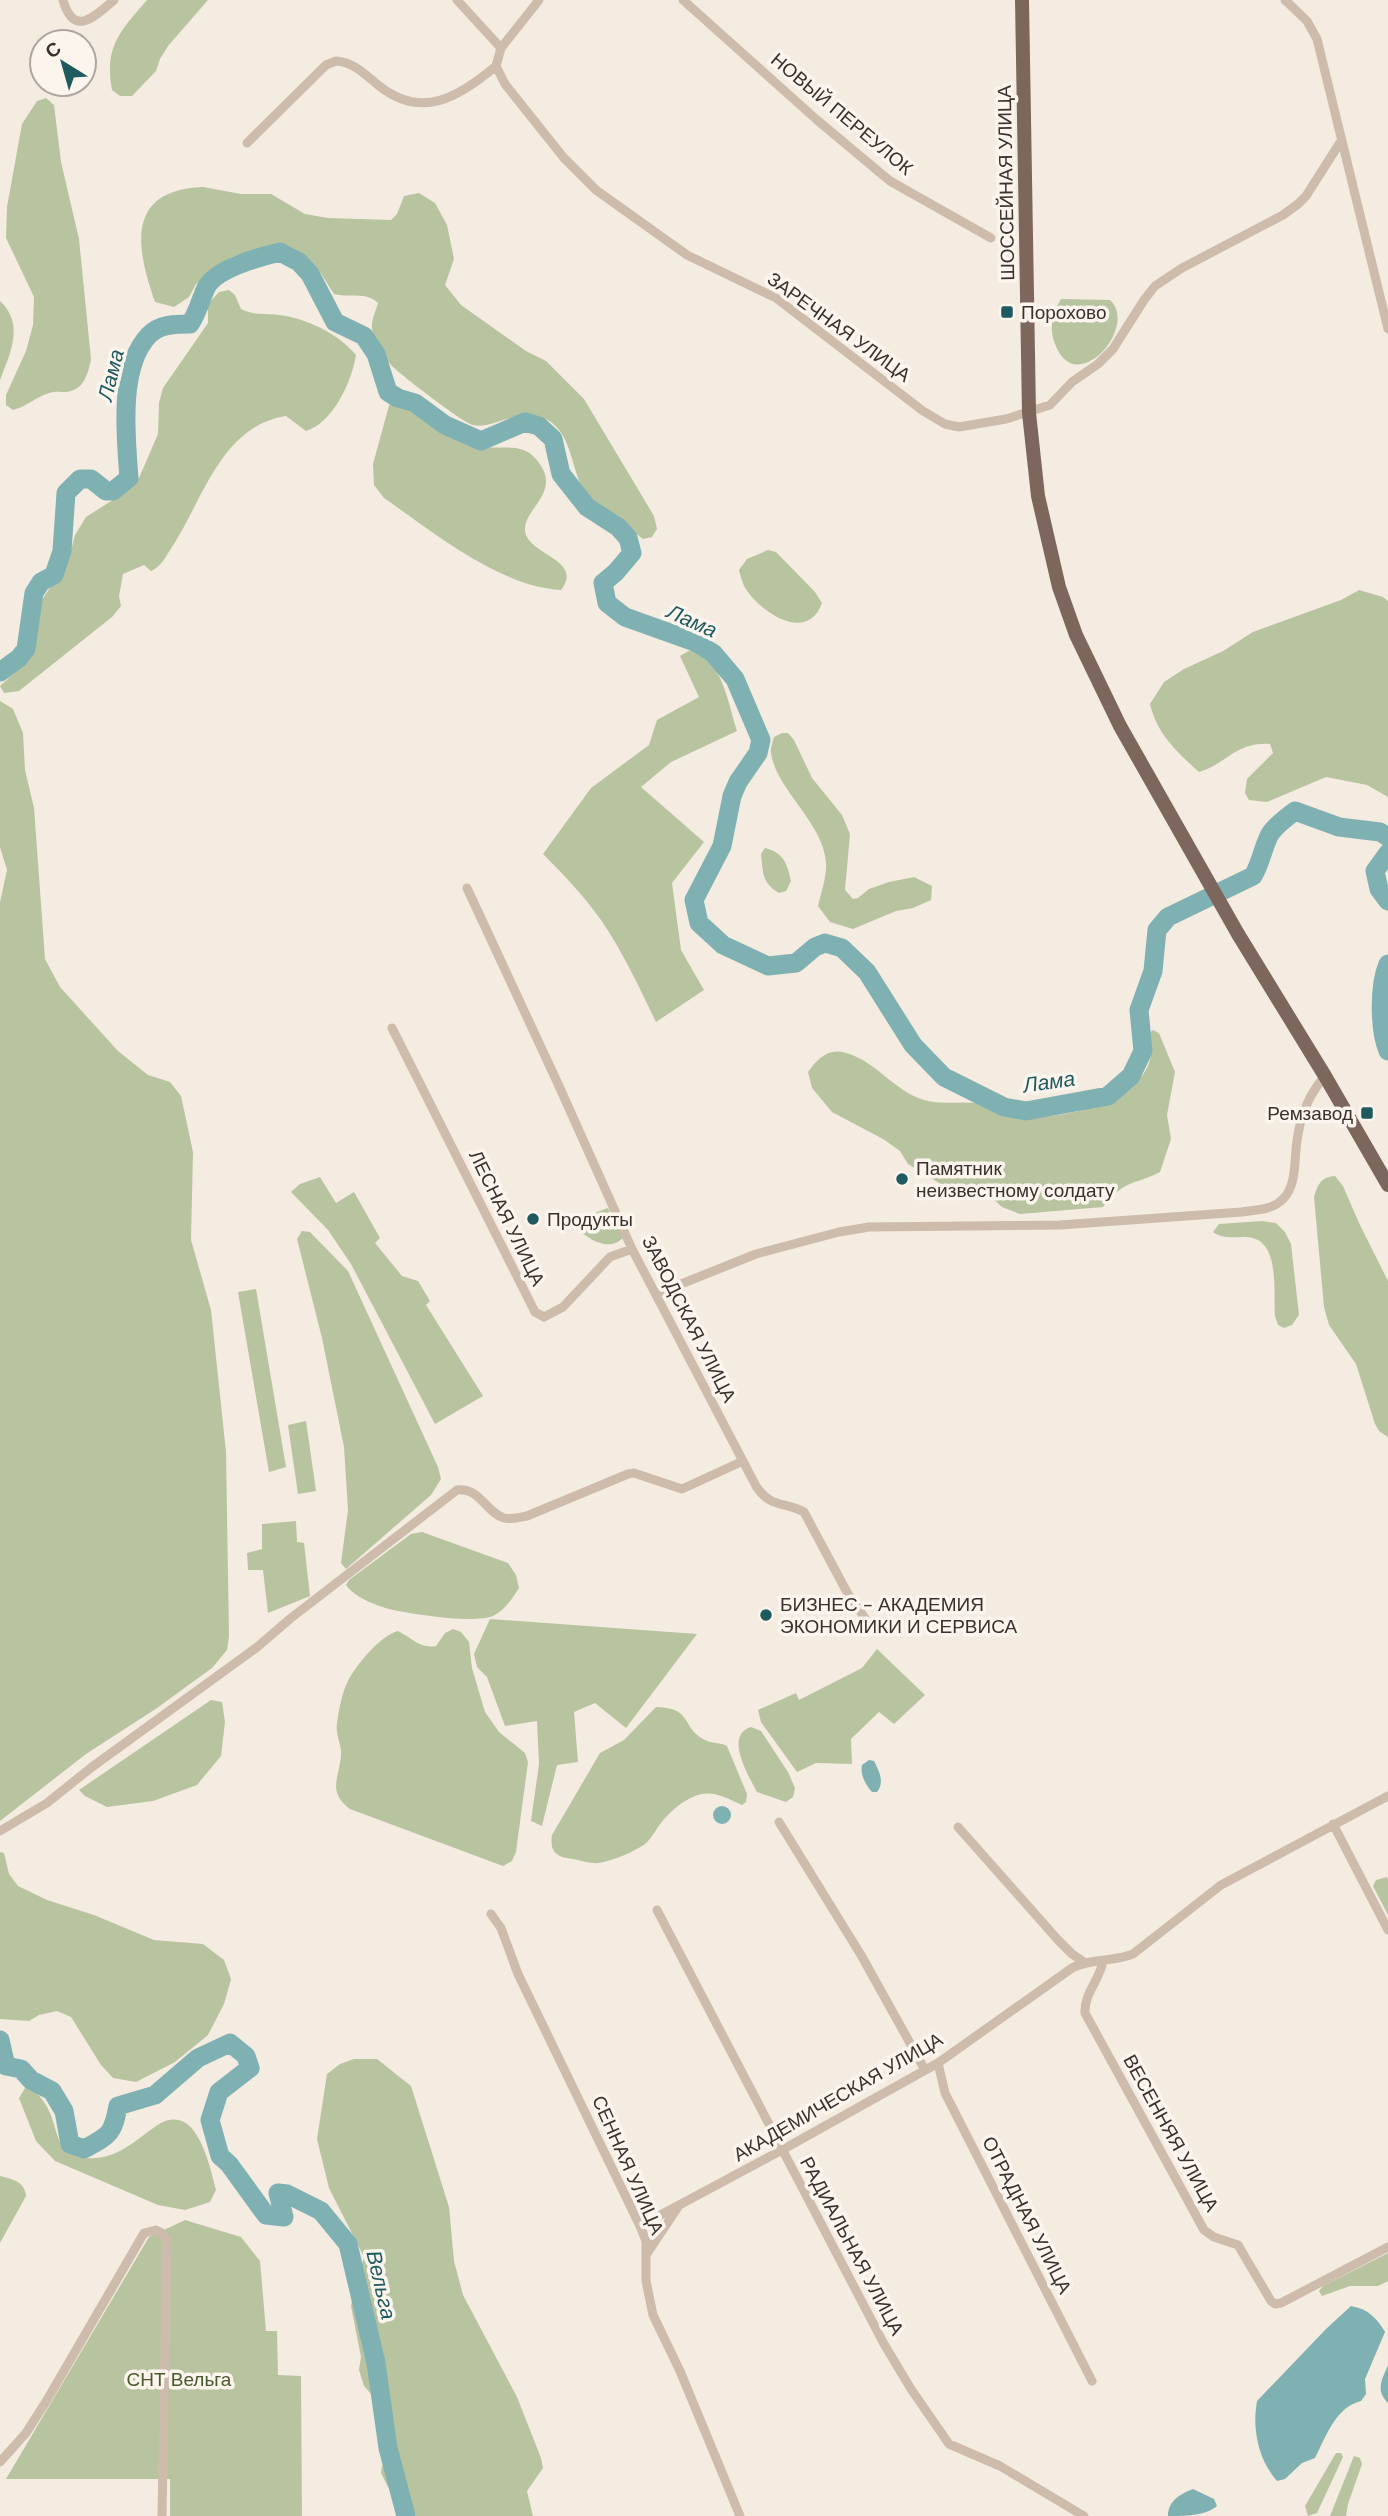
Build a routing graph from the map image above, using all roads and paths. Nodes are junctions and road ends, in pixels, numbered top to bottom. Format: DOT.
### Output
graph roads {
  1 [pos="63,0"];
  2 [pos="114,0"];
  3 [pos="457,0"];
  4 [pos="539,0"];
  5 [pos="683,0"];
  6 [pos="1022,0"];
  7 [pos="1285,0"];
  8 [pos="501,48"];
  9 [pos="496,66"];
  10 [pos="1341,141"];
  11 [pos="247,143"];
  12 [pos="990,237"];
  13 [pos="1388,329"];
  14 [pos="1029,414"];
  15 [pos="467,888"];
  16 [pos="393,1028"];
  17 [pos="1325,1076"];
  18 [pos="1388,1185"];
  19 [pos="632,1249"];
  20 [pos="656,1294"];
  21 [pos="743,1461"];
  22 [pos="865,1618"];
  23 [pos="1388,1796"];
  24 [pos="779,1822"];
  25 [pos="1333,1824"];
  26 [pos="958,1827"];
  27 [pos="0,1831"];
  28 [pos="657,1910"];
  29 [pos="491,1914"];
  30 [pos="1388,1930"];
  31 [pos="1103,1961"];
  32 [pos="1084,1962"];
  33 [pos="938,2063"];
  34 [pos="925,2070"];
  35 [pos="782,2150"];
  36 [pos="681,2204"];
  37 [pos="640,2226"];
  38 [pos="1388,2247"];
  39 [pos="646,2255"];
  40 [pos="1092,2381"];
  41 [pos="0,2462"];
  42 [pos="162,2516"];
  43 [pos="740,2516"];
  44 [pos="1084,2516"];
  1 -- 2 [label="street"];
  3 -- 8 [label="street"];
  4 -- 8 [label="street"];
  5 -- 12 [label="street, НОВЫЙ ПЕРЕУЛОК"];
  6 -- 14 [label="main road, ШОССЕЙНАЯ УЛИЦА"];
  7 -- 10 [label="street"];
  8 -- 9 [label="street"];
  9 -- 11 [label="street"];
  9 -- 14 [label="street, ЗАРЕЧНАЯ УЛИЦА"];
  10 -- 13 [label="street"];
  10 -- 14 [label="street, ЗАРЕЧНАЯ УЛИЦА"];
  14 -- 17 [label="main road, ШОССЕЙНАЯ УЛИЦА"];
  15 -- 19 [label="street, ЗАВОДСКАЯ УЛИЦА"];
  16 -- 19 [label="street, ЛЕСНАЯ УЛИЦА"];
  17 -- 18 [label="main road, ШОССЕЙНАЯ УЛИЦА"];
  17 -- 20 [label="street"];
  19 -- 20 [label="street, ЗАВОДСКАЯ УЛИЦА"];
  20 -- 21 [label="street, ЗАВОДСКАЯ УЛИЦА"];
  21 -- 22 [label="street, ЗАВОДСКАЯ УЛИЦА"];
  21 -- 27 [label="street"];
  23 -- 25 [label="street, АКАДЕМИЧЕСКАЯ УЛИЦА"];
  24 -- 34 [label="street"];
  25 -- 30 [label="street"];
  25 -- 31 [label="street, АКАДЕМИЧЕСКАЯ УЛИЦА"];
  26 -- 32 [label="street"];
  28 -- 35 [label="street, РАДИАЛЬНАЯ УЛИЦА"];
  29 -- 37 [label="street, СЕННАЯ УЛИЦА"];
  31 -- 32 [label="street, АКАДЕМИЧЕСКАЯ УЛИЦА"];
  31 -- 38 [label="street, ВЕСЕННЯЯ УЛИЦА"];
  32 -- 33 [label="street, АКАДЕМИЧЕСКАЯ УЛИЦА"];
  33 -- 34 [label="street, АКАДЕМИЧЕСКАЯ УЛИЦА"];
  33 -- 40 [label="street, ОТРАДНАЯ УЛИЦА"];
  34 -- 35 [label="street, АКАДЕМИЧЕСКАЯ УЛИЦА"];
  35 -- 36 [label="street, АКАДЕМИЧЕСКАЯ УЛИЦА"];
  35 -- 44 [label="street, РАДИАЛЬНАЯ УЛИЦА"];
  36 -- 37 [label="street, АКАДЕМИЧЕСКАЯ УЛИЦА"];
  36 -- 39 [label="street"];
  37 -- 39 [label="street, СЕННАЯ УЛИЦА"];
  39 -- 43 [label="street, СЕННАЯ УЛИЦА"];
  41 -- 42 [label="street"];
}
